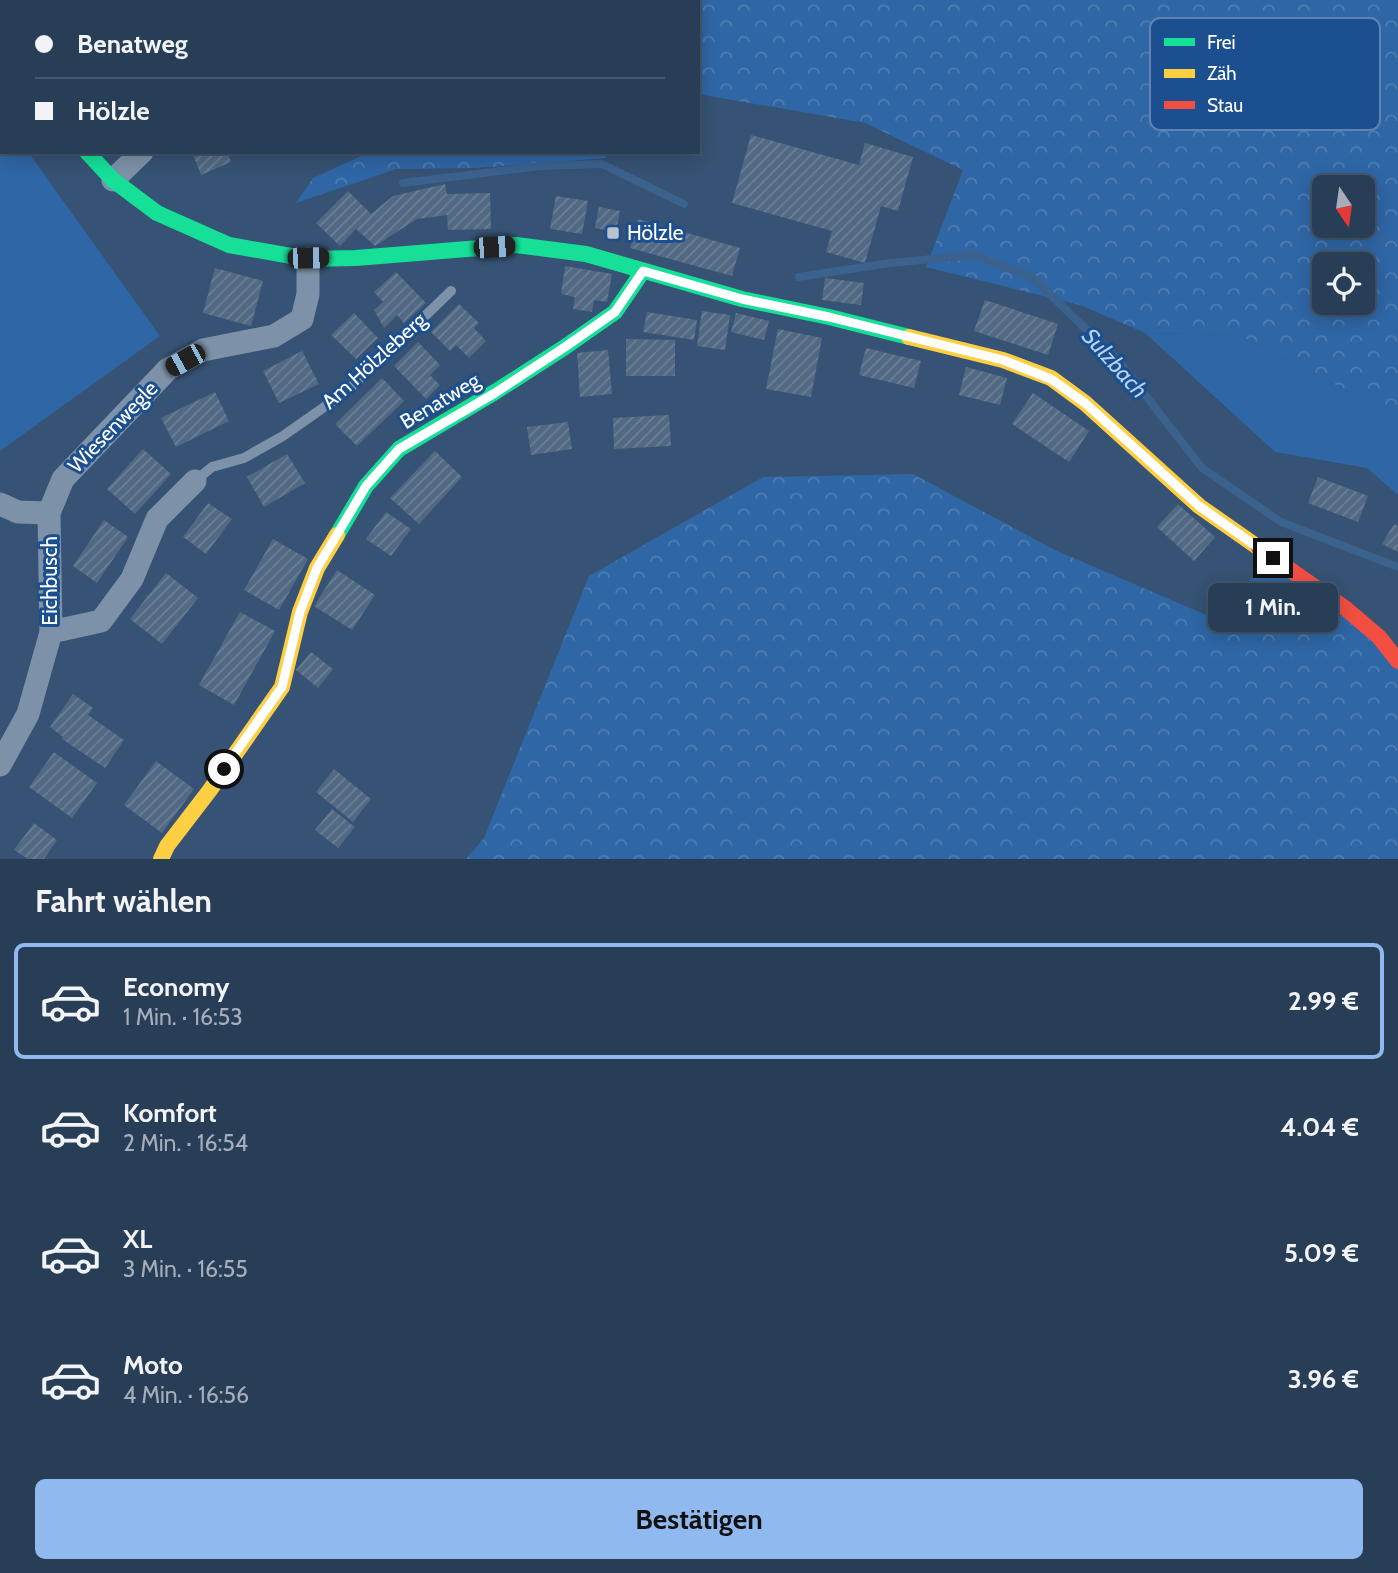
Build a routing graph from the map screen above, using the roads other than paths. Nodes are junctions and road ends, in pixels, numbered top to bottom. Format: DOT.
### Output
graph roads {
  1 [pos="89,154"];
  2 [pos="140,154"];
  3 [pos="113,180"];
  4 [pos="308,258"];
  5 [pos="643,271"];
  6 [pos="451,291"];
  7 [pos="195,481"];
  8 [pos="0,504"];
  9 [pos="49,513"];
  10 [pos="51,632"];
  11 [pos="1398,661"];
  12 [pos="0,765"];
  13 [pos="161,859"];
  1 -- 3 [label="street"];
  2 -- 3 [label="street"];
  3 -- 4 [label="street"];
  4 -- 5 [label="street"];
  4 -- 9 [label="street, Wiesenwegle"];
  5 -- 11 [label="street"];
  5 -- 13 [label="street, Benatweg"];
  6 -- 7 [label="lane, Am Hölzleberg"];
  7 -- 10 [label="street, Am Hölzleberg"];
  8 -- 9 [label="street"];
  9 -- 10 [label="street, Eichbusch"];
  10 -- 12 [label="street, Eichbusch"];
}
